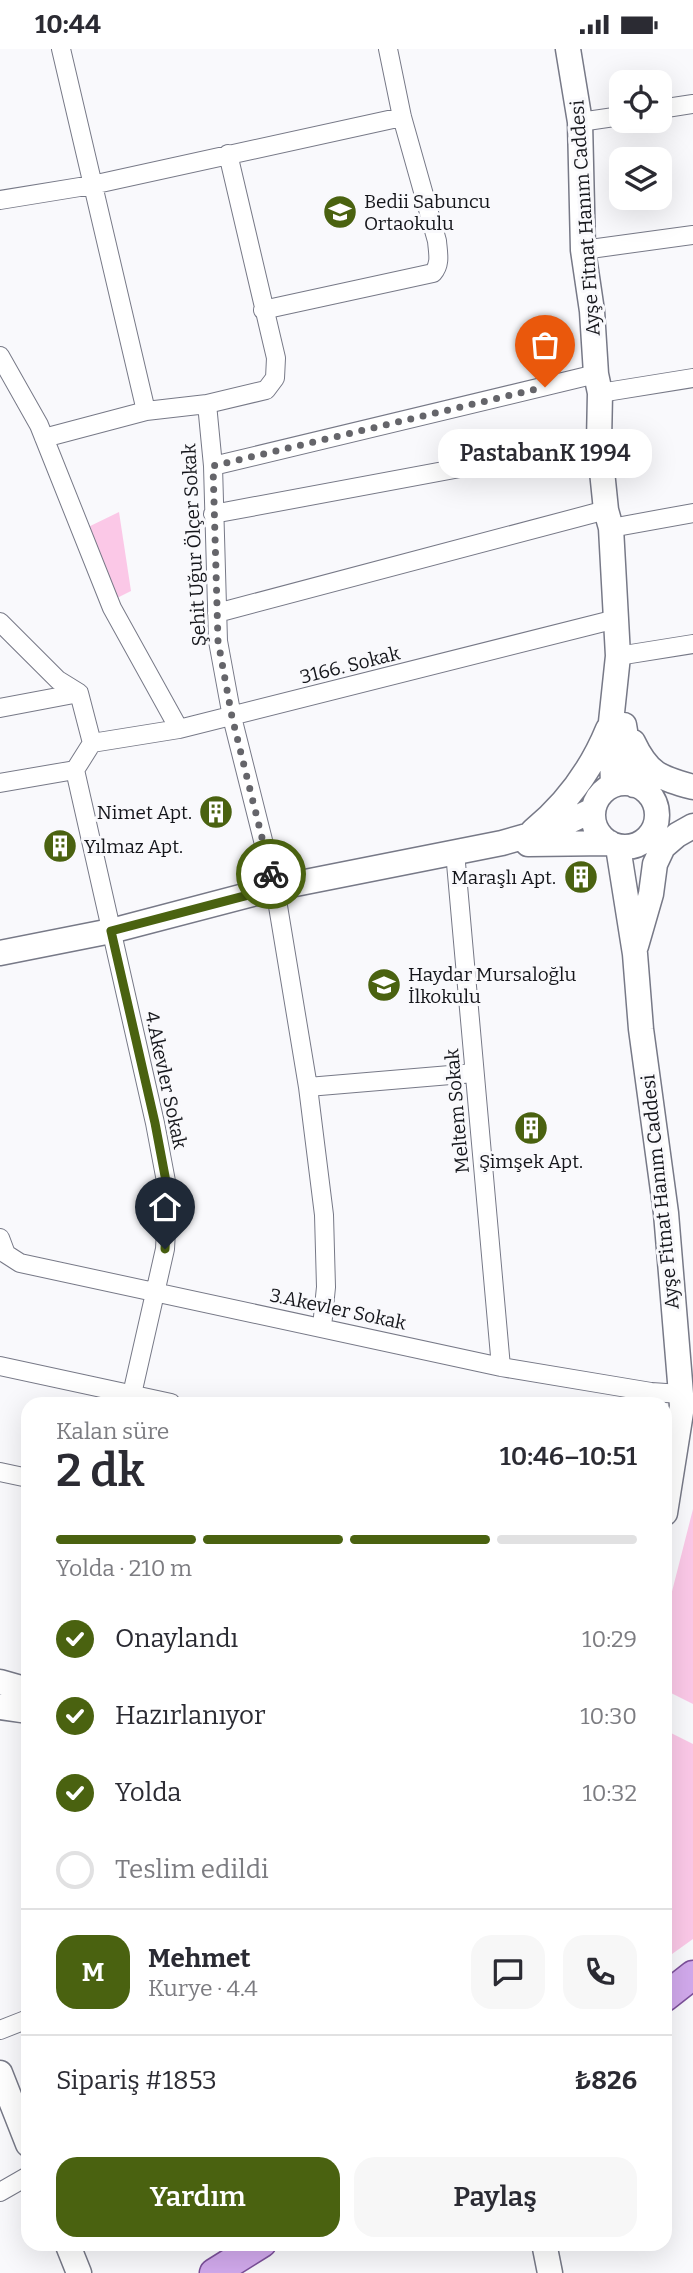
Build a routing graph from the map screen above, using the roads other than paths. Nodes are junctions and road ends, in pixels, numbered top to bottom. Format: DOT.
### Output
graph roads {
  1 [pos="388,49"];
  2 [pos="568,49"];
  3 [pos="63,50"];
  4 [pos="693,104"];
  5 [pos="672,107"];
  6 [pos="402,117"];
  7 [pos="609,118"];
  8 [pos="580,122"];
  9 [pos="228,154"];
  10 [pos="92,185"];
  11 [pos="0,200"];
  12 [pos="693,235"];
  13 [pos="583,250"];
  14 [pos="263,310"];
  15 [pos="0,356"];
  16 [pos="693,378"];
  17 [pos="598,384"];
  18 [pos="207,404"];
  19 [pos="146,411"];
  20 [pos="44,438"];
  21 [pos="599,442"];
  22 [pos="213,466"];
  23 [pos="693,513"];
  24 [pos="213,514"];
  25 [pos="609,519"];
  26 [pos="218,613"];
  27 [pos="616,619"];
  28 [pos="0,622"];
  29 [pos="693,644"];
  30 [pos="617,668"];
  31 [pos="79,693"];
  32 [pos="0,708"];
  33 [pos="232,717"];
  34 [pos="617,722"];
  35 [pos="180,729"];
  36 [pos="92,743"];
  37 [pos="75,770"];
  38 [pos="0,783"];
  39 [pos="693,787"];
  40 [pos="632,788"];
  41 [pos="693,796"];
  42 [pos="593,810"];
  43 [pos="693,817"];
  44 [pos="693,826"];
  45 [pos="527,836"];
  46 [pos="648,836"];
  47 [pos="614,845"];
  48 [pos="467,850"];
  49 [pos="275,888"];
  50 [pos="111,931"];
  51 [pos="635,950"];
  52 [pos="0,953"];
  53 [pos="474,1073"];
  54 [pos="308,1087"];
  55 [pos="0,1238"];
  56 [pos="155,1292"];
  57 [pos="322,1327"];
  58 [pos="0,1366"];
  59 [pos="501,1367"];
  60 [pos="681,1394"];
  61 [pos="123,1397"];
  62 [pos="131,1397"];
  63 [pos="672,1466"];
  64 [pos="0,1472"];
  65 [pos="21,1476"];
  66 [pos="0,1682"];
  67 [pos="21,1688"];
  68 [pos="0,1707"];
  69 [pos="21,1710"];
  70 [pos="693,1975"];
  71 [pos="693,1989"];
  72 [pos="672,1994"];
  73 [pos="672,1997"];
  74 [pos="21,2022"];
  75 [pos="0,2030"];
  76 [pos="1,2080"];
  77 [pos="21,2127"];
  78 [pos="21,2180"];
  79 [pos="0,2192"];
  80 [pos="546,2251"];
  81 [pos="550,2273"];
  1 -- 6 [label="street"];
  2 -- 8 [label="street, Ayşe Fitnat Hanım Caddesi"];
  3 -- 10 [label="street"];
  4 -- 5 [label="street"];
  6 -- 9 [label="street"];
  6 -- 14 [label="street"];
  7 -- 8 [label="street"];
  8 -- 13 [label="street, Ayşe Fitnat Hanım Caddesi"];
  9 -- 10 [label="street"];
  9 -- 14 [label="street"];
  10 -- 11 [label="street"];
  10 -- 19 [label="street"];
  12 -- 13 [label="street"];
  13 -- 17 [label="street, Ayşe Fitnat Hanım Caddesi"];
  14 -- 18 [label="street"];
  15 -- 20 [label="street"];
  16 -- 17 [label="street"];
  17 -- 21 [label="street, Ayşe Fitnat Hanım Caddesi"];
  17 -- 22 [label="street"];
  18 -- 19 [label="street"];
  18 -- 22 [label="street, Şehit Uğur Ölçer Sokak"];
  19 -- 20 [label="street"];
  20 -- 35 [label="street"];
  21 -- 24 [label="street"];
  21 -- 25 [label="street, Ayşe Fitnat Hanım Caddesi"];
  22 -- 24 [label="street, Şehit Uğur Ölçer Sokak"];
  23 -- 25 [label="street"];
  24 -- 26 [label="street, Şehit Uğur Ölçer Sokak"];
  25 -- 26 [label="street"];
  25 -- 27 [label="street, Ayşe Fitnat Hanım Caddesi"];
  26 -- 33 [label="street, Şehit Uğur Ölçer Sokak"];
  27 -- 30 [label="street, Ayşe Fitnat Hanım Caddesi"];
  27 -- 33 [label="street, 3166. Sokak"];
  28 -- 31 [label="street"];
  29 -- 30 [label="street"];
  30 -- 34 [label="street, Ayşe Fitnat Hanım Caddesi"];
  31 -- 32 [label="street"];
  31 -- 36 [label="street"];
  33 -- 35 [label="street, 3166. Sokak"];
  33 -- 49 [label="street, Şehit Uğur Ölçer Sokak"];
  34 -- 39 [label="street"];
  34 -- 40 [label="street, Ayşe Fitnat Hanım Caddesi"];
  34 -- 45 [label="street"];
  35 -- 36 [label="street, 3166. Sokak"];
  36 -- 37 [label="street"];
  37 -- 38 [label="street"];
  37 -- 50 [label="street, 4.Akevler Sokak"];
  40 -- 41 [label="street"];
  40 -- 42 [label="street"];
  40 -- 46 [label="street, Ayşe Fitnat Hanım Caddesi"];
  42 -- 45 [label="street"];
  42 -- 47 [label="street, Ayşe Fitnat Hanım Caddesi"];
  43 -- 46 [label="street"];
  44 -- 51 [label="street"];
  45 -- 48 [label="street"];
  46 -- 47 [label="street"];
  46 -- 51 [label="street, Ayşe Fitnat Hanım Caddesi"];
  47 -- 48 [label="street"];
  47 -- 51 [label="street, Ayşe Fitnat Hanım Caddesi"];
  48 -- 49 [label="street"];
  48 -- 53 [label="street, Meltem Sokak"];
  49 -- 50 [label="street"];
  49 -- 54 [label="street, Şehit Uğur Ölçer Sokak"];
  50 -- 52 [label="street"];
  50 -- 56 [label="street, 4.Akevler Sokak"];
  51 -- 60 [label="street, Ayşe Fitnat Hanım Caddesi"];
  53 -- 54 [label="street"];
  53 -- 59 [label="street, Meltem Sokak"];
  54 -- 57 [label="street, Şehit Uğur Ölçer Sokak"];
  55 -- 56 [label="street, 3.Akevler Sokak"];
  56 -- 57 [label="street, 3.Akevler Sokak"];
  56 -- 62 [label="street, 4.Akevler Sokak"];
  57 -- 59 [label="street, 3.Akevler Sokak"];
  58 -- 61 [label="street"];
  59 -- 60 [label="street, 3.Akevler Sokak"];
  60 -- 63 [label="street, Ayşe Fitnat Hanım Caddesi"];
  64 -- 65 [label="street"];
  66 -- 67 [label="street"];
  68 -- 69 [label="street"];
  70 -- 72 [label="main road"];
  71 -- 73 [label="main road"];
  74 -- 75 [label="street"];
  76 -- 77 [label="street"];
  78 -- 79 [label="street"];
  80 -- 81 [label="street"];
}
